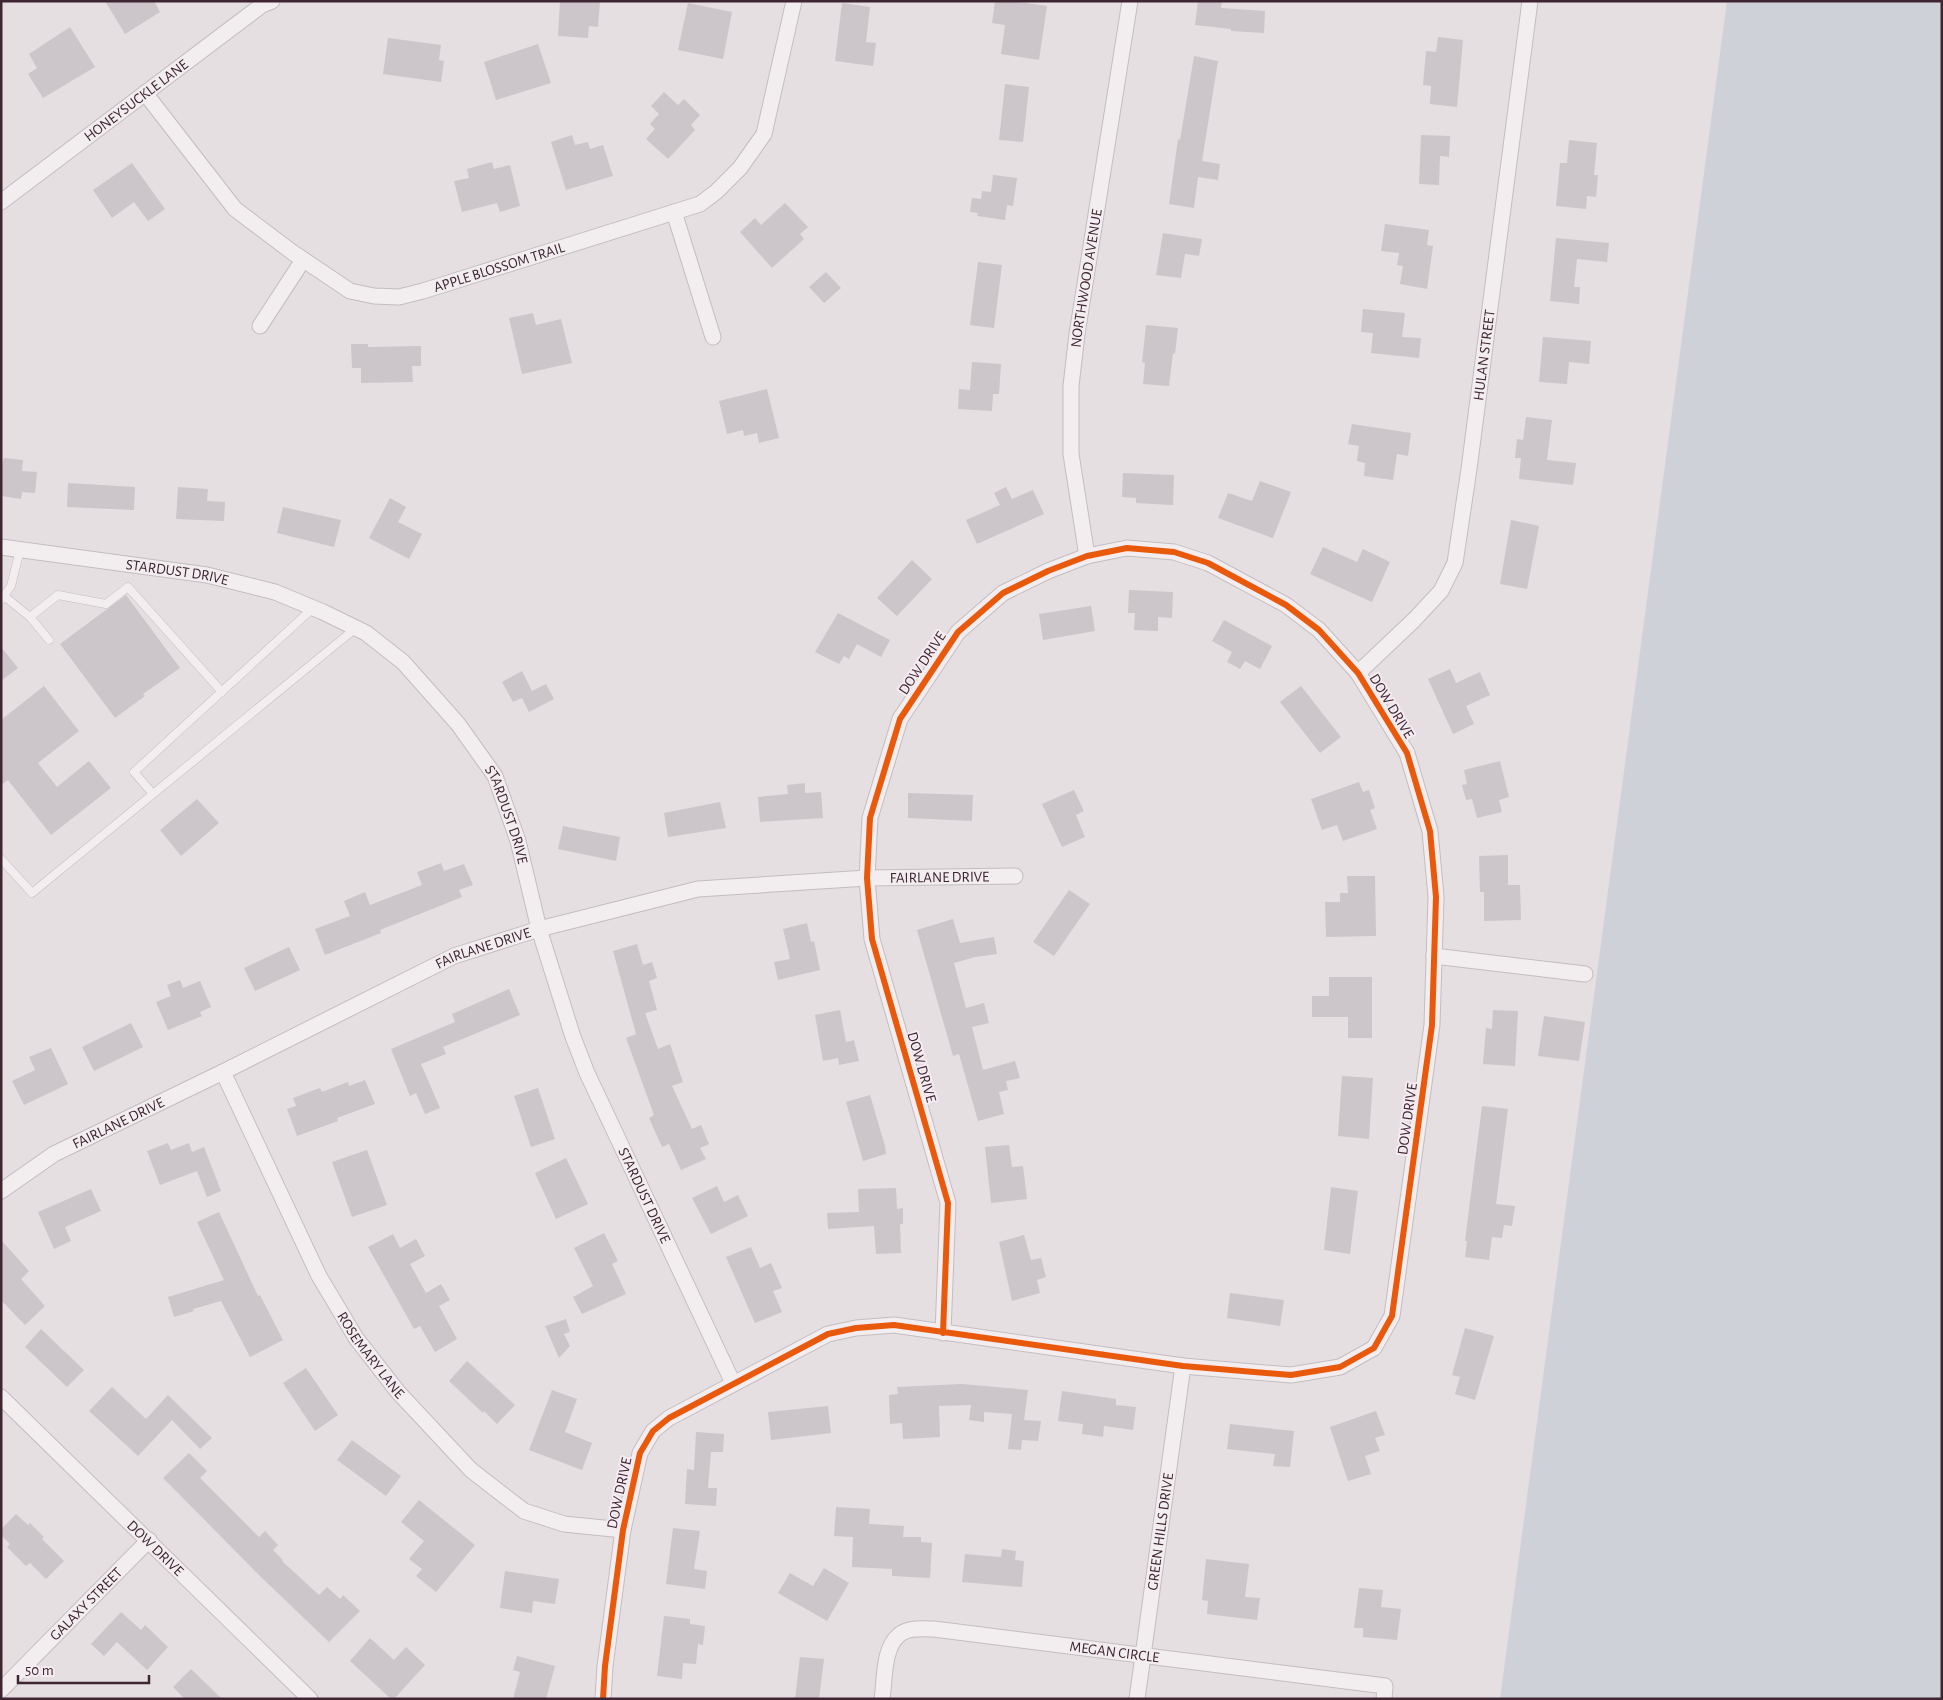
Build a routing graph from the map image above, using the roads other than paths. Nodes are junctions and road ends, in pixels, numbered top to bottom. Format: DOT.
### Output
graph roads {
  1 [pos="272,1"];
  2 [pos="794,1"];
  3 [pos="1130,1"];
  4 [pos="1530,1"];
  5 [pos="145,93"];
  6 [pos="1,202"];
  7 [pos="674,212"];
  8 [pos="303,260"];
  9 [pos="260,326"];
  10 [pos="712,337"];
  11 [pos="1,547"];
  12 [pos="20,550"];
  13 [pos="1087,556"];
  14 [pos="3,598"];
  15 [pos="313,608"];
  16 [pos="30,617"];
  17 [pos="356,628"];
  18 [pos="49,640"];
  19 [pos="1358,673"];
  20 [pos="222,692"];
  21 [pos="153,794"];
  22 [pos="1,859"];
  23 [pos="1015,876"];
  24 [pos="867,878"];
  25 [pos="540,929"];
  26 [pos="1434,956"];
  27 [pos="1585,974"];
  28 [pos="223,1072"];
  29 [pos="1,1190"];
  30 [pos="943,1333"];
  31 [pos="1183,1366"];
  32 [pos="733,1384"];
  33 [pos="1,1397"];
  34 [pos="623,1530"];
  35 [pos="149,1540"];
  36 [pos="1143,1655"];
  37 [pos="1,1690"];
  38 [pos="310,1699"];
  39 [pos="603,1699"];
  40 [pos="882,1699"];
  41 [pos="1137,1699"];
  42 [pos="1384,1699"];
  1 -- 5 [label="street, HONEYSUCKLE LANE"];
  2 -- 7 [label="street, APPLE BLOSSOM TRAIL"];
  3 -- 13 [label="street, NORTHWOOD AVENUE"];
  4 -- 19 [label="street, HULAN STREET"];
  5 -- 6 [label="street, HONEYSUCKLE LANE"];
  5 -- 8 [label="street, APPLE BLOSSOM TRAIL"];
  7 -- 8 [label="street, APPLE BLOSSOM TRAIL"];
  7 -- 10 [label="street"];
  8 -- 9 [label="street"];
  11 -- 12 [label="street, STARDUST DRIVE"];
  12 -- 14 [label="lane"];
  12 -- 15 [label="street, STARDUST DRIVE"];
  13 -- 19 [label="street, DOW DRIVE"];
  13 -- 24 [label="street, DOW DRIVE"];
  14 -- 16 [label="lane"];
  15 -- 17 [label="street, STARDUST DRIVE"];
  15 -- 20 [label="lane"];
  16 -- 18 [label="lane"];
  16 -- 20 [label="lane"];
  17 -- 21 [label="lane"];
  17 -- 25 [label="street, STARDUST DRIVE"];
  19 -- 26 [label="street, DOW DRIVE"];
  20 -- 21 [label="lane"];
  21 -- 22 [label="lane"];
  23 -- 24 [label="street, FAIRLANE DRIVE"];
  24 -- 25 [label="street, FAIRLANE DRIVE"];
  24 -- 30 [label="street, DOW DRIVE"];
  25 -- 28 [label="street, FAIRLANE DRIVE"];
  25 -- 32 [label="street, STARDUST DRIVE"];
  26 -- 27 [label="street"];
  26 -- 31 [label="street, DOW DRIVE"];
  28 -- 29 [label="street, FAIRLANE DRIVE"];
  28 -- 34 [label="street, ROSEMARY LANE"];
  30 -- 31 [label="street, DOW DRIVE"];
  30 -- 32 [label="street, DOW DRIVE"];
  31 -- 36 [label="street, GREEN HILLS DRIVE"];
  32 -- 34 [label="street, DOW DRIVE"];
  33 -- 35 [label="street, DOW DRIVE"];
  34 -- 39 [label="street, DOW DRIVE"];
  35 -- 37 [label="street, GALAXY STREET"];
  35 -- 38 [label="street, DOW DRIVE"];
  36 -- 40 [label="street, MEGAN CIRCLE"];
  36 -- 41 [label="street, GREEN HILLS DRIVE"];
  36 -- 42 [label="street, MEGAN CIRCLE"];
}
